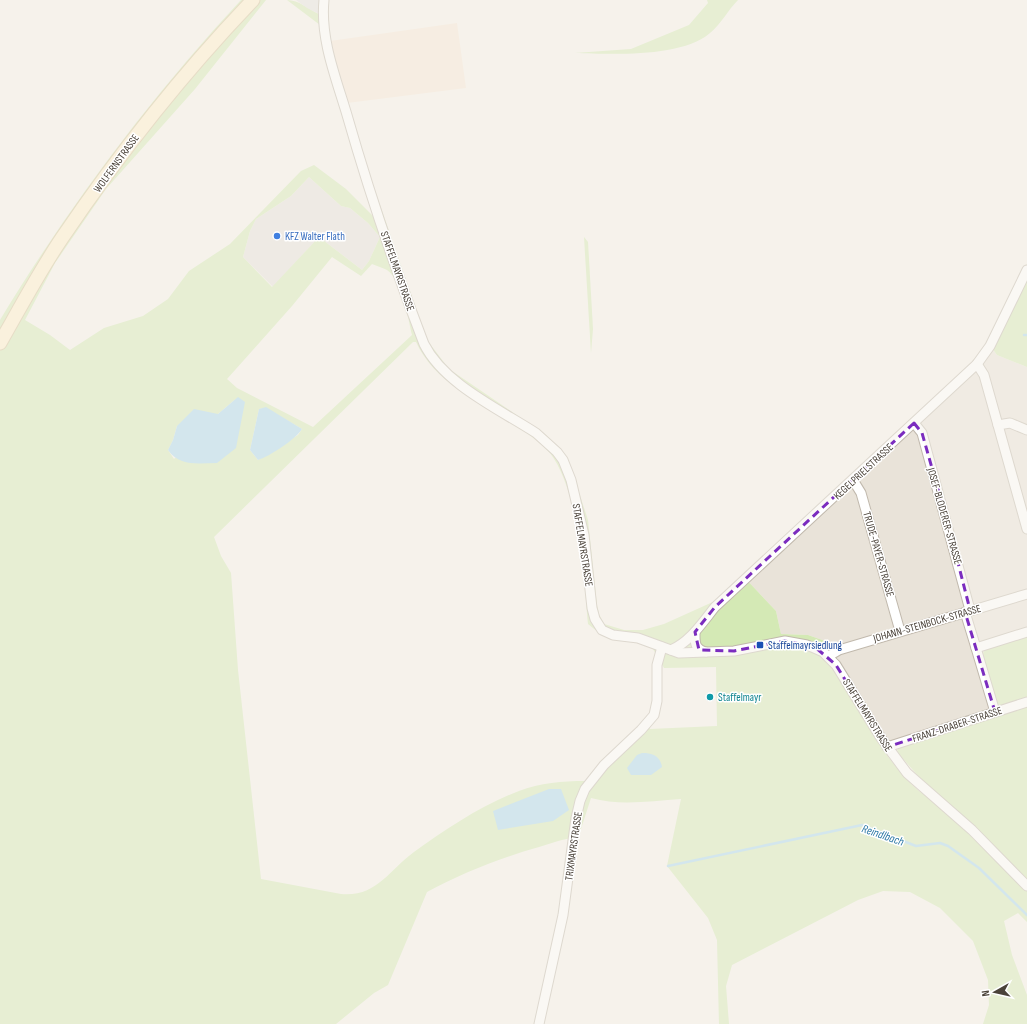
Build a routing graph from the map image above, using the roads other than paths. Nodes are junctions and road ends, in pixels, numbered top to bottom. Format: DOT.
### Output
graph roads {
  1 [pos="252,0"];
  2 [pos="324,0"];
  3 [pos="1027,270"];
  4 [pos="0,342"];
  5 [pos="977,364"];
  6 [pos="914,423"];
  7 [pos="998,424"];
  8 [pos="1027,430"];
  9 [pos="853,480"];
  10 [pos="1026,519"];
  11 [pos="1027,529"];
  12 [pos="1027,594"];
  13 [pos="968,611"];
  14 [pos="900,631"];
  15 [pos="695,632"];
  16 [pos="1027,632"];
  17 [pos="976,648"];
  18 [pos="666,649"];
  19 [pos="706,652"];
  20 [pos="829,656"];
  21 [pos="1027,702"];
  22 [pos="995,712"];
  23 [pos="887,747"];
  24 [pos="1027,886"];
  25 [pos="539,1024"];
  1 -- 4 [label="main road, WOLFERNSTRASSE"];
  2 -- 18 [label="street, STAFFELMAYRSTRASSE"];
  3 -- 5 [label="street, KEGELPRIELSTRASSE"];
  5 -- 6 [label="street, KEGELPRIELSTRASSE"];
  5 -- 7 [label="street"];
  6 -- 9 [label="street, KEGELPRIELSTRASSE"];
  6 -- 13 [label="street, JOSEF-BLODERER-STRASSE"];
  7 -- 8 [label="street"];
  7 -- 10 [label="street"];
  9 -- 14 [label="street, TRUDE-PAYER-STRASSE"];
  9 -- 15 [label="street, KEGELPRIELSTRASSE"];
  10 -- 11 [label="street"];
  12 -- 13 [label="street, JOHANN-STEINBOCK-STRASSE"];
  13 -- 14 [label="street, JOHANN-STEINBOCK-STRASSE"];
  13 -- 17 [label="street, JOSEF-BLODERER-STRASSE"];
  14 -- 20 [label="street, JOHANN-STEINBOCK-STRASSE"];
  15 -- 18 [label="street, KEGELPRIELSTRASSE"];
  15 -- 19 [label="street"];
  16 -- 17 [label="street"];
  17 -- 22 [label="street, JOSEF-BLODERER-STRASSE"];
  18 -- 19 [label="street, STAFFELMAYRSTRASSE"];
  18 -- 25 [label="street, TRIXMAYRSTRASSE"];
  19 -- 20 [label="street, STAFFELMAYRSTRASSE"];
  20 -- 23 [label="street, STAFFELMAYRSTRASSE"];
  21 -- 22 [label="street, FRANZ-DRABER-STRASSE"];
  22 -- 23 [label="street, FRANZ-DRABER-STRASSE"];
  23 -- 24 [label="street, STAFFELMAYRSTRASSE"];
}
